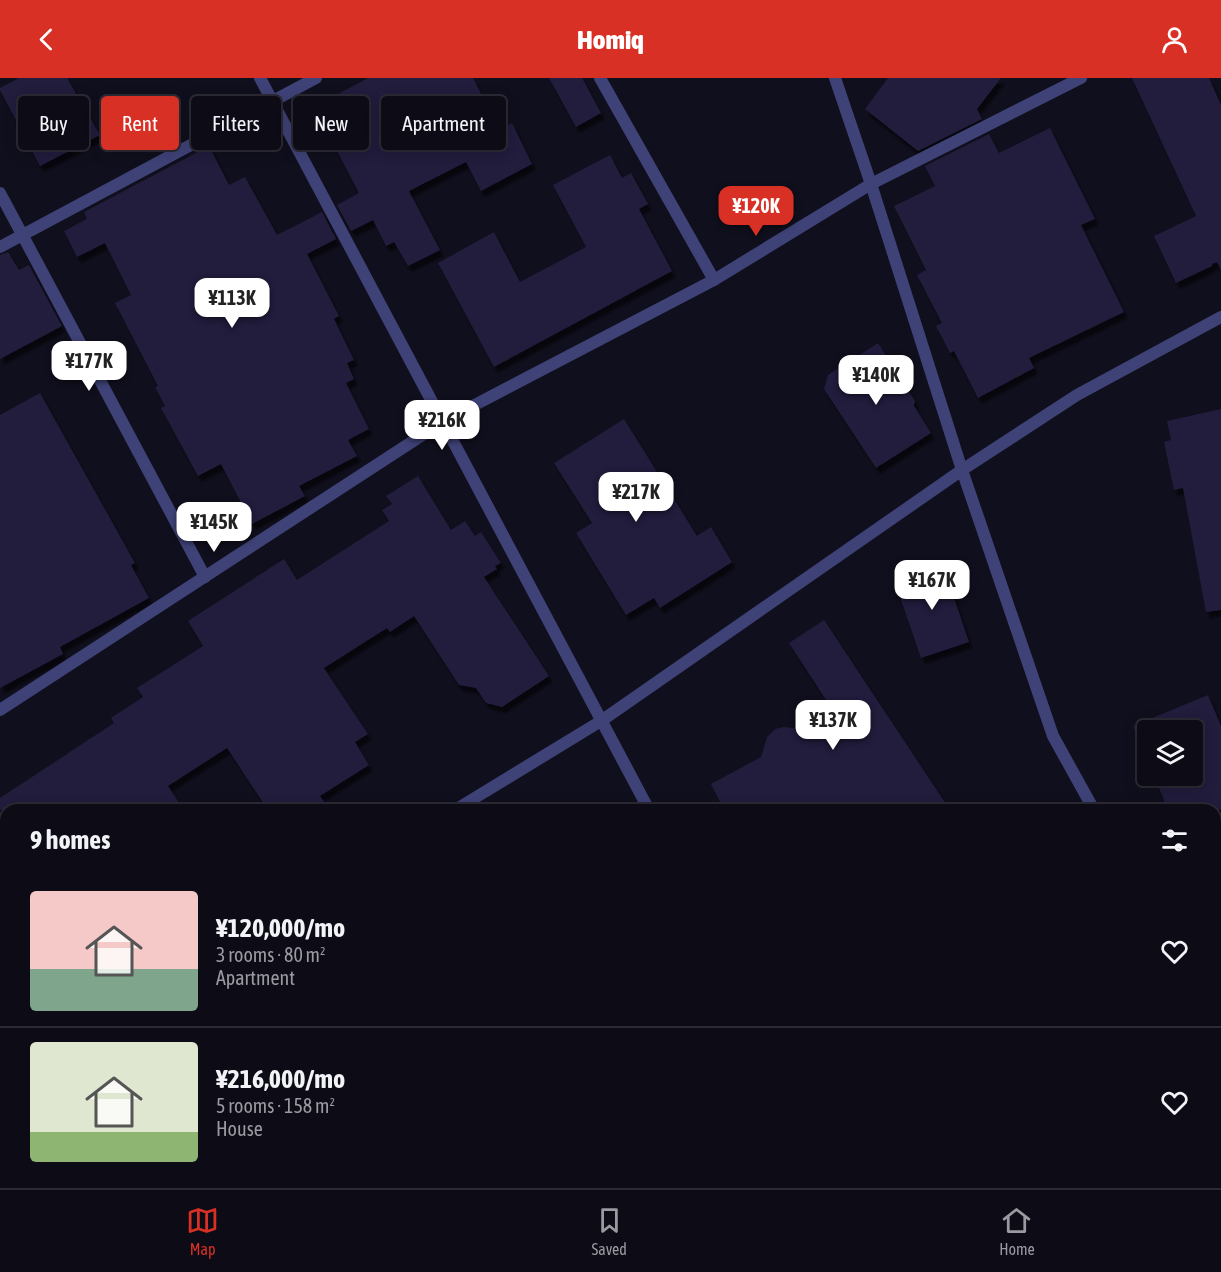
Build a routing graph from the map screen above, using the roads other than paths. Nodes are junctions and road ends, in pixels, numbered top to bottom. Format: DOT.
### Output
graph roads {
  1 [pos="260,78"];
  2 [pos="316,78"];
  3 [pos="600,78"];
  4 [pos="835,78"];
  5 [pos="1081,78"];
  6 [pos="269,96"];
  7 [pos="281,96"];
  8 [pos="281,118"];
  9 [pos="191,144"];
  10 [pos="871,184"];
  11 [pos="0,193"];
  12 [pos="22,235"];
  13 [pos="0,247"];
  14 [pos="714,280"];
  15 [pos="1221,318"];
  16 [pos="444,421"];
  17 [pos="962,470"];
  18 [pos="206,576"];
  19 [pos="0,710"];
  20 [pos="601,721"];
  21 [pos="465,804"];
  22 [pos="646,804"];
  23 [pos="1091,804"];
  1 -- 6 [label="street"];
  2 -- 7 [label="street"];
  3 -- 14 [label="street"];
  4 -- 10 [label="street"];
  5 -- 10 [label="street"];
  8 -- 16 [label="street"];
  9 -- 12 [label="street"];
  10 -- 14 [label="street"];
  10 -- 17 [label="street"];
  11 -- 12 [label="street"];
  12 -- 13 [label="street"];
  12 -- 18 [label="street"];
  14 -- 16 [label="street"];
  15 -- 17 [label="street"];
  16 -- 18 [label="street"];
  16 -- 20 [label="street"];
  17 -- 20 [label="street"];
  17 -- 23 [label="street"];
  18 -- 19 [label="street"];
  20 -- 21 [label="street"];
  20 -- 22 [label="street"];
}
